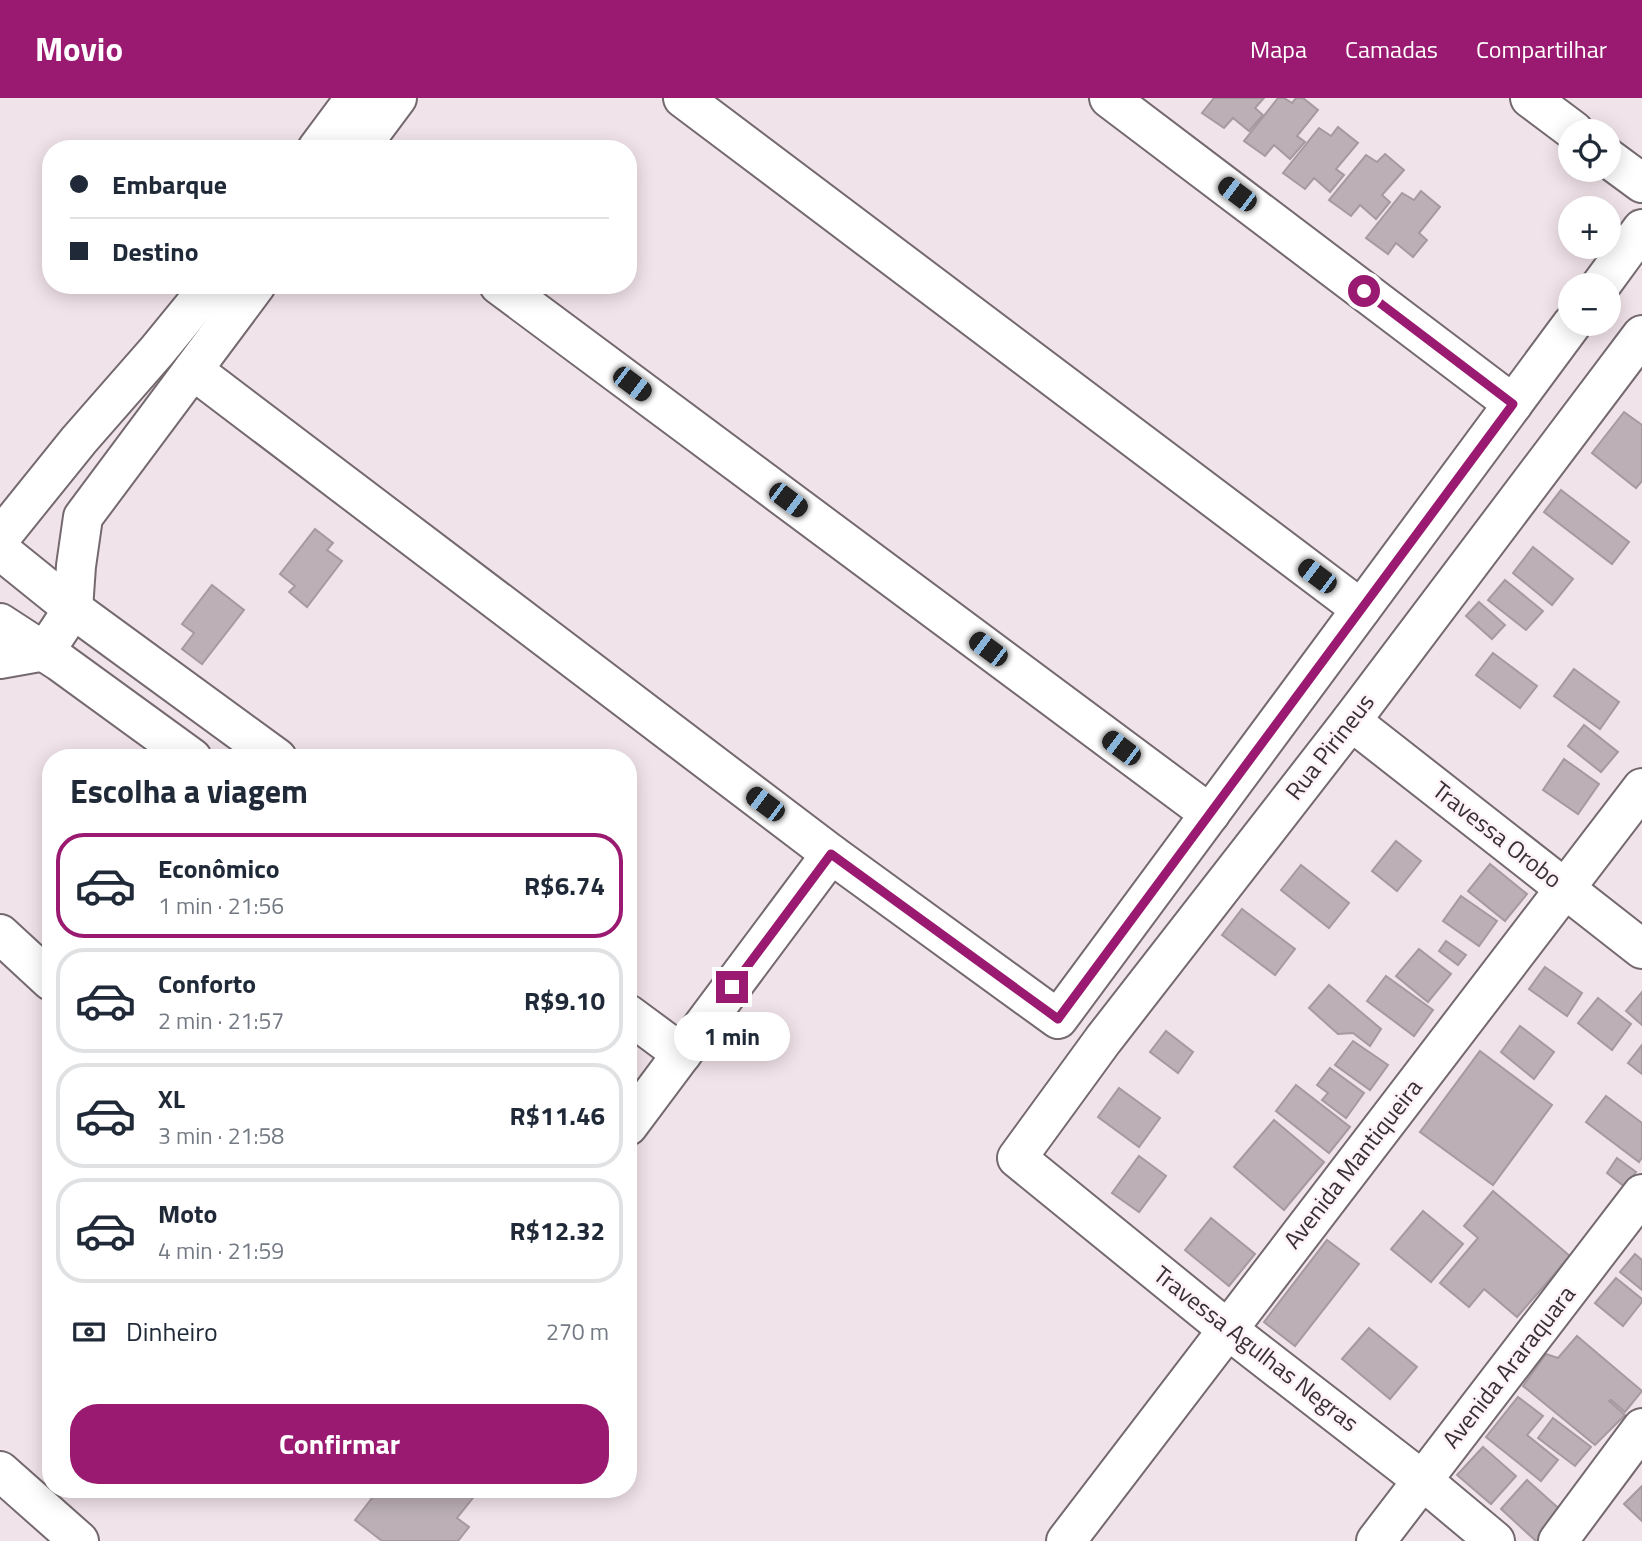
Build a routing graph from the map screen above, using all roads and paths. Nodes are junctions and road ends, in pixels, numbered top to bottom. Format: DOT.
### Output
graph roads {
  1 [pos="355,98"];
  2 [pos="397,98"];
  3 [pos="683,98"];
  4 [pos="1109,98"];
  5 [pos="1530,98"];
  6 [pos="1558,119"];
  7 [pos="324,140"];
  8 [pos="366,140"];
  9 [pos="1621,168"];
  10 [pos="1642,183"];
  11 [pos="1642,229"];
  12 [pos="1610,273"];
  13 [pos="204,294"];
  14 [pos="249,294"];
  15 [pos="511,294"];
  16 [pos="1642,335"];
  17 [pos="1563,336"];
  18 [pos="193,370"];
  19 [pos="1513,404"];
  20 [pos="0,538"];
  21 [pos="0,550"];
  22 [pos="73,609"];
  23 [pos="1361,610"];
  24 [pos="0,623"];
  25 [pos="45,651"];
  26 [pos="0,659"];
  27 [pos="1351,721"];
  28 [pos="180,749"];
  29 [pos="265,749"];
  30 [pos="1642,789"];
  31 [pos="1210,814"];
  32 [pos="831,854"];
  33 [pos="1565,888"];
  34 [pos="0,934"];
  35 [pos="1642,949"];
  36 [pos="42,973"];
  37 [pos="637,1021"];
  38 [pos="682,1054"];
  39 [pos="640,1086"];
  40 [pos="1017,1158"];
  41 [pos="1642,1194"];
  42 [pos="1227,1329"];
  43 [pos="1642,1428"];
  44 [pos="0,1471"];
  45 [pos="1423,1479"];
  46 [pos="79,1541"];
  47 [pos="1066,1541"];
  48 [pos="1376,1541"];
  49 [pos="1495,1541"];
  50 [pos="1558,1541"];
  1 -- 7 [label="street"];
  2 -- 8 [label="street"];
  3 -- 23 [label="street"];
  4 -- 19 [label="street"];
  5 -- 6 [label="street"];
  9 -- 10 [label="street"];
  11 -- 12 [label="street"];
  13 -- 20 [label="street"];
  14 -- 18 [label="street"];
  15 -- 31 [label="street"];
  16 -- 27 [label="street, Rua Pirineus"];
  17 -- 19 [label="street"];
  18 -- 22 [label="street"];
  18 -- 32 [label="street"];
  19 -- 23 [label="street"];
  21 -- 22 [label="street"];
  22 -- 25 [label="street"];
  22 -- 29 [label="street"];
  23 -- 31 [label="street"];
  24 -- 25 [label="street"];
  25 -- 26 [label="street"];
  25 -- 28 [label="street"];
  27 -- 33 [label="street, Travessa Orobo"];
  27 -- 40 [label="street, Rua Pirineus"];
  30 -- 33 [label="street, Avenida Mantiqueira"];
  31 -- 32 [label="street"];
  32 -- 38 [label="street"];
  33 -- 35 [label="street, Travessa Orobo"];
  33 -- 42 [label="street, Avenida Mantiqueira"];
  34 -- 36 [label="street"];
  37 -- 38 [label="street"];
  38 -- 39 [label="street"];
  40 -- 42 [label="street, Travessa Agulhas Negras"];
  41 -- 45 [label="street, Avenida Araraquara"];
  42 -- 45 [label="street, Travessa Agulhas Negras"];
  42 -- 47 [label="street, Avenida Mantiqueira"];
  43 -- 50 [label="street"];
  44 -- 46 [label="street"];
  45 -- 48 [label="street, Avenida Araraquara"];
  45 -- 49 [label="street, Travessa Agulhas Negras"];
}
